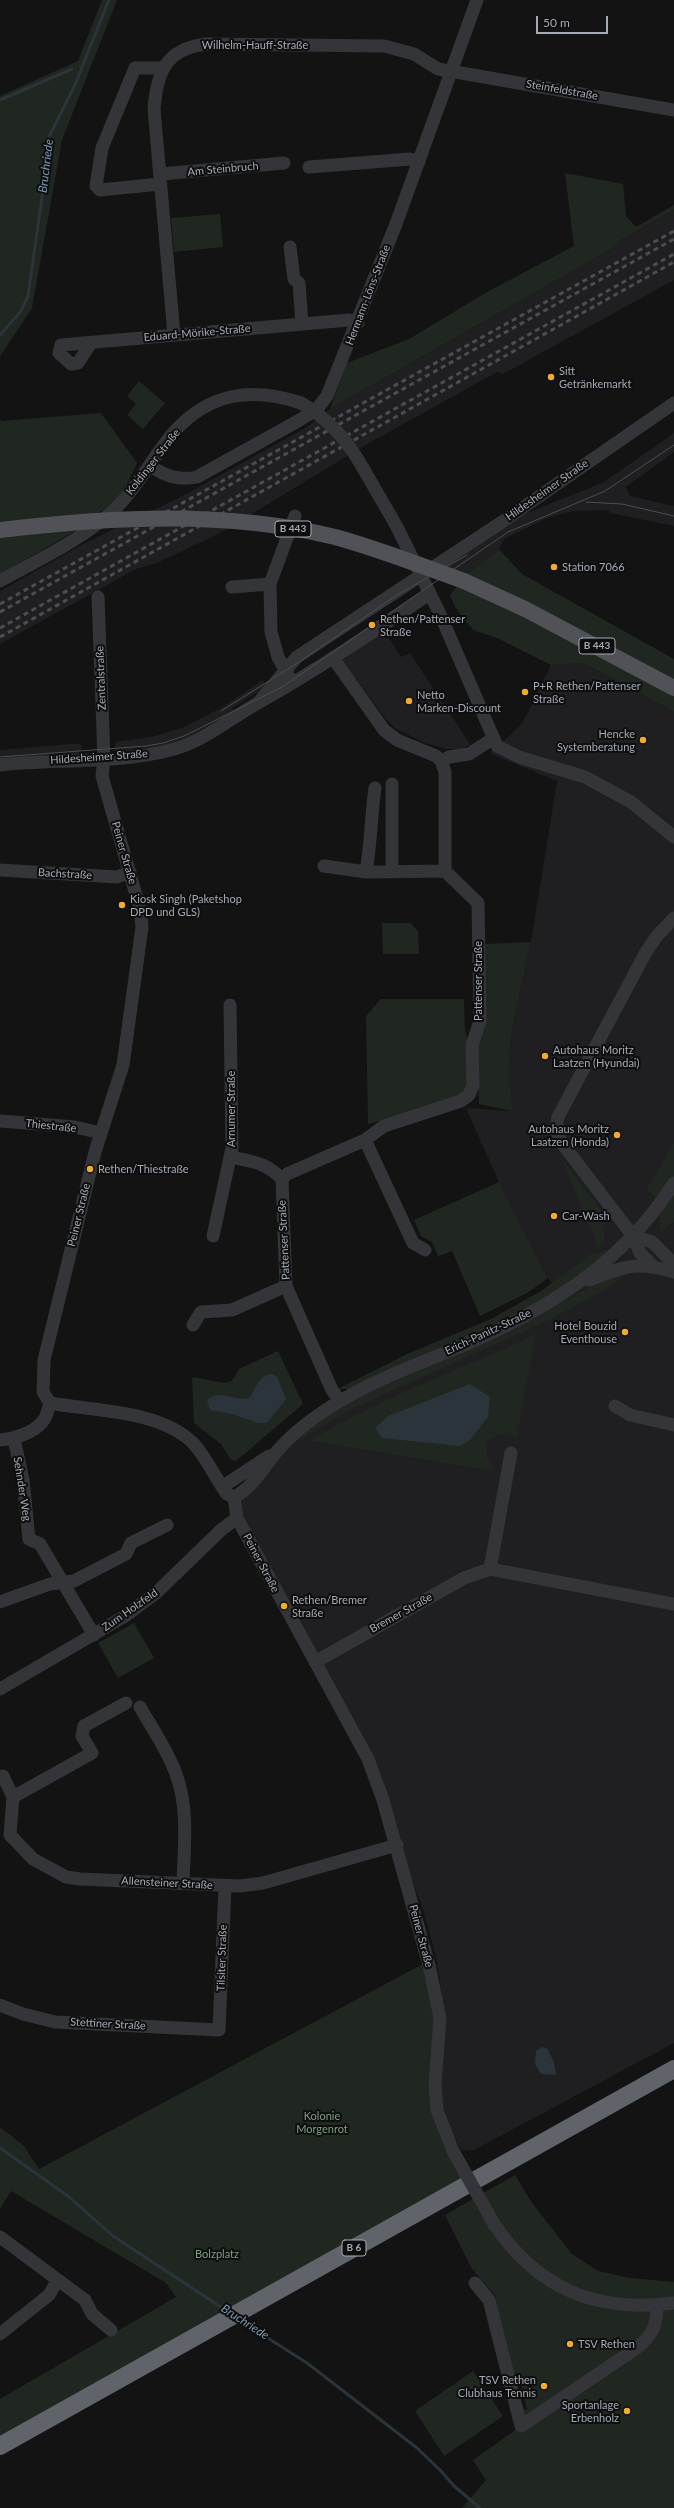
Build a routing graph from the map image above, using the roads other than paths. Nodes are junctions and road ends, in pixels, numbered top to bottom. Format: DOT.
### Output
graph roads {
  1 [pos="477,0"];
  2 [pos="162,68"];
  3 [pos="451,71"];
  4 [pos="674,110"];
  5 [pos="419,162"];
  6 [pos="284,163"];
  7 [pos="309,167"];
  8 [pos="160,179"];
  9 [pos="290,247"];
  10 [pos="358,323"];
  11 [pos="302,324"];
  12 [pos="174,335"];
  13 [pos="91,343"];
  14 [pos="674,403"];
  15 [pos="150,466"];
  16 [pos="295,516"];
  17 [pos="0,530"];
  18 [pos="420,576"];
  19 [pos="0,581"];
  20 [pos="270,584"];
  21 [pos="232,588"];
  22 [pos="429,594"];
  23 [pos="98,597"];
  24 [pos="333,658"];
  25 [pos="285,671"];
  26 [pos="294,684"];
  27 [pos="672,687"];
  28 [pos="258,703"];
  29 [pos="493,736"];
  30 [pos="104,759"];
  31 [pos="441,761"];
  32 [pos="0,765"];
  33 [pos="392,784"];
  34 [pos="375,788"];
  35 [pos="674,837"];
  36 [pos="324,866"];
  37 [pos="0,870"];
  38 [pos="445,871"];
  39 [pos="130,872"];
  40 [pos="366,872"];
  41 [pos="392,872"];
  42 [pos="674,918"];
  43 [pos="230,1004"];
  44 [pos="0,1121"];
  45 [pos="101,1133"];
  46 [pos="365,1140"];
  47 [pos="230,1157"];
  48 [pos="282,1179"];
  49 [pos="674,1183"];
  50 [pos="213,1236"];
  51 [pos="634,1236"];
  52 [pos="425,1250"];
  53 [pos="674,1264"];
  54 [pos="653,1266"];
  55 [pos="674,1272"];
  56 [pos="286,1286"];
  57 [pos="577,1286"];
  58 [pos="193,1325"];
  59 [pos="340,1401"];
  60 [pos="50,1403"];
  61 [pos="615,1406"];
  62 [pos="674,1425"];
  63 [pos="14,1439"];
  64 [pos="0,1440"];
  65 [pos="278,1450"];
  66 [pos="511,1453"];
  67 [pos="222,1487"];
  68 [pos="234,1497"];
  69 [pos="237,1518"];
  70 [pos="167,1525"];
  71 [pos="490,1569"];
  72 [pos="62,1583"];
  73 [pos="0,1602"];
  74 [pos="674,1604"];
  75 [pos="94,1635"];
  76 [pos="315,1662"];
  77 [pos="3,1689"];
  78 [pos="126,1703"];
  79 [pos="140,1707"];
  80 [pos="0,1778"];
  81 [pos="13,1797"];
  82 [pos="5,1836"];
  83 [pos="397,1845"];
  84 [pos="183,1883"];
  85 [pos="225,1886"];
  86 [pos="0,2005"];
  87 [pos="219,2030"];
  88 [pos="674,2069"];
  89 [pos="674,2081"];
  90 [pos="0,2237"];
  91 [pos="57,2281"];
  92 [pos="475,2283"];
  93 [pos="674,2302"];
  94 [pos="657,2305"];
  95 [pos="251,2311"];
  96 [pos="111,2330"];
  97 [pos="0,2334"];
  98 [pos="200,2340"];
  99 [pos="0,2446"];
  100 [pos="0,2457"];
  1 -- 3 [label="street, Hermann-Löns-Straße"];
  2 -- 3 [label="street, Wilhelm-Hauff-Straße"];
  2 -- 8 [label="street"];
  2 -- 8 [label="street, Am Steinbruch"];
  3 -- 4 [label="street, Steinfeldstraße"];
  3 -- 5 [label="street, Hermann-Löns-Straße"];
  5 -- 7 [label="street"];
  5 -- 10 [label="street, Hermann-Löns-Straße"];
  6 -- 8 [label="street, Am Steinbruch"];
  8 -- 12 [label="street"];
  9 -- 11 [label="street"];
  10 -- 11 [label="street, Eduard-Mörike-Straße"];
  10 -- 15 [label="street, Hermann-Löns-Straße"];
  11 -- 12 [label="street, Eduard-Mörike-Straße"];
  12 -- 13 [label="street, Eduard-Mörike-Straße"];
  14 -- 18 [label="street, Hildesheimer Straße"];
  15 -- 18 [label="street, Koldinger Straße, bridge"];
  15 -- 19 [label="street, Koldinger Straße"];
  16 -- 20 [label="street"];
  17 -- 27 [label="main road, B 443, bridge"];
  18 -- 22 [label="street"];
  18 -- 25 [label="street, Hildesheimer Straße"];
  20 -- 21 [label="street"];
  20 -- 25 [label="street"];
  22 -- 24 [label="street, Hildesheimer Straße"];
  22 -- 29 [label="street"];
  23 -- 30 [label="street, Zentralstraße"];
  24 -- 26 [label="street, Hildesheimer Straße"];
  24 -- 31 [label="street"];
  25 -- 26 [label="street"];
  25 -- 28 [label="street, Hildesheimer Straße"];
  26 -- 28 [label="street, Hildesheimer Straße"];
  28 -- 30 [label="street, Hildesheimer Straße"];
  29 -- 31 [label="street"];
  29 -- 35 [label="street"];
  30 -- 32 [label="street, Hildesheimer Straße"];
  30 -- 39 [label="street, Peiner Straße"];
  31 -- 38 [label="street"];
  33 -- 41 [label="street"];
  34 -- 40 [label="street"];
  36 -- 40 [label="street"];
  37 -- 39 [label="street, Bachstraße"];
  38 -- 41 [label="street"];
  38 -- 46 [label="street, Pattenser Straße"];
  39 -- 45 [label="street, Peiner Straße"];
  40 -- 41 [label="street"];
  42 -- 51 [label="street"];
  43 -- 47 [label="street, Arnumer Straße"];
  44 -- 45 [label="street, Thiestraße"];
  45 -- 60 [label="street, Peiner Straße"];
  46 -- 48 [label="street, Pattenser Straße"];
  46 -- 52 [label="street"];
  47 -- 48 [label="street"];
  47 -- 50 [label="street, Arnumer Straße"];
  48 -- 56 [label="street, Pattenser Straße"];
  49 -- 51 [label="street, Erich-Panitz-Straße"];
  51 -- 53 [label="street"];
  51 -- 54 [label="street"];
  51 -- 57 [label="street, Erich-Panitz-Straße"];
  54 -- 55 [label="street"];
  54 -- 57 [label="street"];
  56 -- 58 [label="street"];
  56 -- 59 [label="street, Pattenser Straße"];
  57 -- 59 [label="street, Erich-Panitz-Straße"];
  59 -- 65 [label="street, Erich-Panitz-Straße"];
  60 -- 63 [label="street"];
  60 -- 67 [label="street"];
  61 -- 62 [label="street"];
  63 -- 64 [label="street"];
  63 -- 72 [label="street, Sehnder Weg"];
  65 -- 67 [label="street, Erich-Panitz-Straße"];
  65 -- 68 [label="street, Erich-Panitz-Straße"];
  66 -- 71 [label="street"];
  67 -- 68 [label="street"];
  68 -- 69 [label="street, Peiner Straße"];
  69 -- 75 [label="street, Zum Holzfeld"];
  69 -- 76 [label="street, Peiner Straße"];
  70 -- 72 [label="street"];
  71 -- 74 [label="street, Bremer Straße"];
  71 -- 76 [label="street, Bremer Straße"];
  72 -- 73 [label="street"];
  72 -- 75 [label="street"];
  75 -- 77 [label="street, Zum Holzfeld"];
  76 -- 83 [label="street, Peiner Straße"];
  78 -- 81 [label="street"];
  79 -- 84 [label="street"];
  80 -- 81 [label="street"];
  81 -- 82 [label="street, Allensteiner Straße"];
  82 -- 84 [label="street, Allensteiner Straße"];
  83 -- 85 [label="street, Allensteiner Straße"];
  83 -- 94 [label="street, Peiner Straße, bridge"];
  84 -- 85 [label="street, Allensteiner Straße"];
  85 -- 87 [label="street, Tilsiter Straße"];
  86 -- 87 [label="street, Stettiner Straße"];
  88 -- 95 [label="highway, B 6"];
  89 -- 95 [label="highway, B 6"];
  90 -- 91 [label="street"];
  91 -- 96 [label="street"];
  91 -- 97 [label="street"];
  92 -- 94 [label="street"];
  93 -- 94 [label="street, Peiner Straße"];
  95 -- 98 [label="highway, B 6"];
  98 -- 99 [label="highway, B 6"];
  98 -- 100 [label="highway, B 6"];
}
